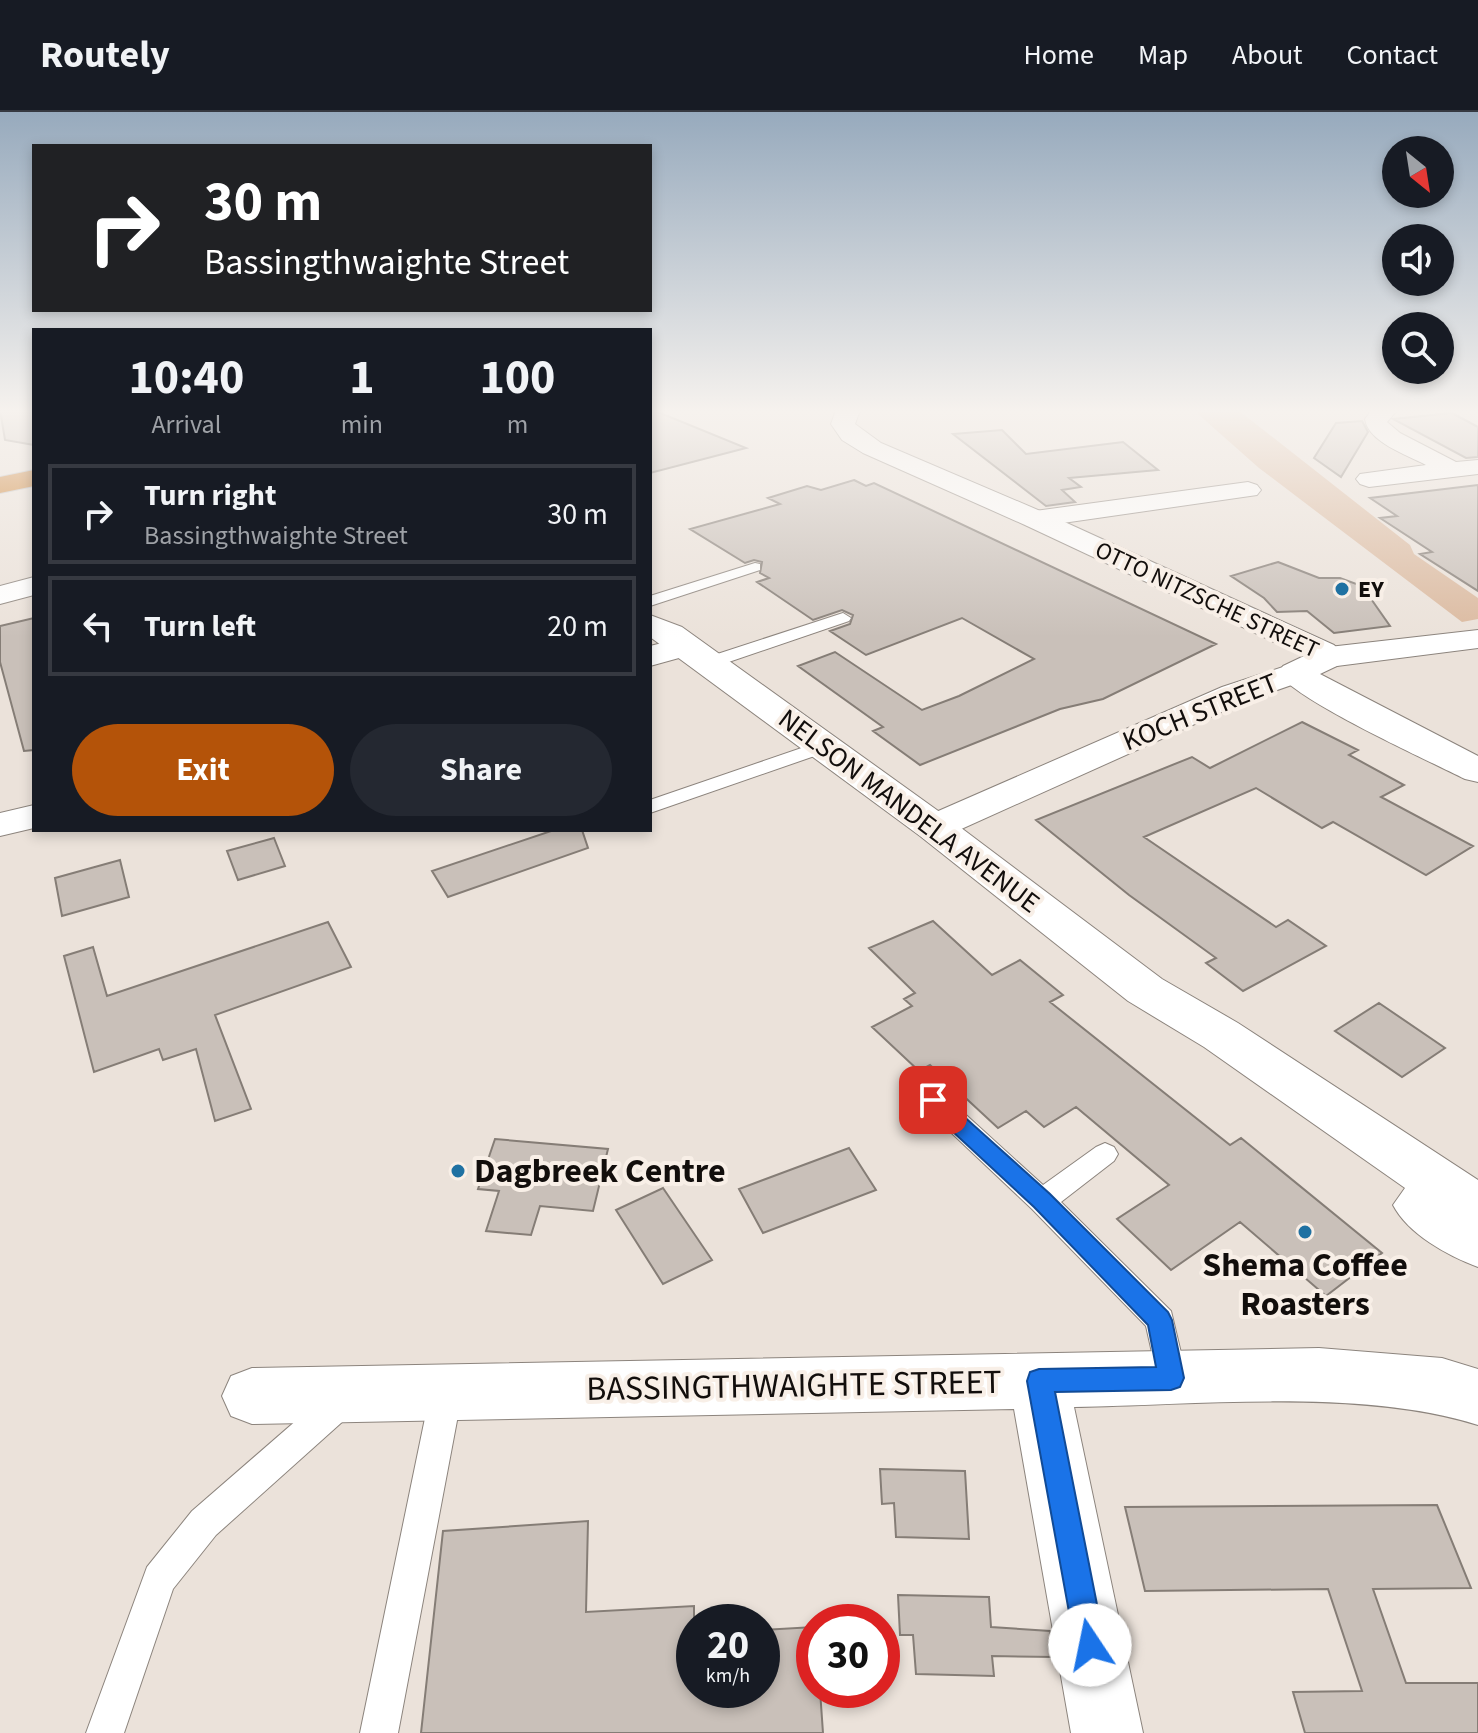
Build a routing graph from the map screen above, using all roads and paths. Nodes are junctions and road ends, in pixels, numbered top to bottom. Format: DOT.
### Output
graph roads {
  1 [pos="953,486"];
  2 [pos="1248,490"];
  3 [pos="1035,519"];
  4 [pos="755,567"];
  5 [pos="32,587"];
  6 [pos="0,595"];
  7 [pos="652,600"];
  8 [pos="843,618"];
  9 [pos="669,638"];
  10 [pos="1478,639"];
  11 [pos="1329,657"];
  12 [pos="1295,673"];
  13 [pos="822,747"];
  14 [pos="1478,771"];
  15 [pos="652,806"];
  16 [pos="32,817"];
  17 [pos="0,825"];
  18 [pos="934,827"];
  19 [pos="1145,990"];
  20 [pos="933,1100"];
  21 [pos="1105,1154"];
  22 [pos="1042,1201"];
  23 [pos="1478,1209"];
  24 [pos="1478,1243"];
  25 [pos="1171,1378"];
  26 [pos="1039,1381"];
  27 [pos="446,1393"];
  28 [pos="350,1394"];
  29 [pos="252,1396"];
  30 [pos="1478,1397"];
  31 [pos="105,1733"];
  32 [pos="379,1733"];
  33 [pos="1107,1733"];
  1 -- 3 [label="street, OTTO NITZSCHE STREET"];
  2 -- 3 [label="street"];
  3 -- 11 [label="street, OTTO NITZSCHE STREET"];
  4 -- 7 [label="lane"];
  5 -- 6 [label="street"];
  8 -- 9 [label="lane"];
  9 -- 13 [label="street, NELSON MANDELA AVENUE"];
  10 -- 11 [label="street, KOCH STREET"];
  11 -- 12 [label="street, KOCH STREET"];
  12 -- 14 [label="street"];
  12 -- 18 [label="street, KOCH STREET"];
  13 -- 15 [label="lane"];
  13 -- 18 [label="street, NELSON MANDELA AVENUE"];
  16 -- 17 [label="street"];
  18 -- 19 [label="street, NELSON MANDELA AVENUE"];
  19 -- 23 [label="street, NELSON MANDELA AVENUE"];
  19 -- 24 [label="street, NELSON MANDELA AVENUE"];
  20 -- 22 [label="lane"];
  21 -- 22 [label="lane"];
  22 -- 25 [label="lane"];
  25 -- 26 [label="street, BASSINGTHWAIGHTE STREET"];
  25 -- 30 [label="street, BASSINGTHWAIGHTE STREET"];
  26 -- 27 [label="street, BASSINGTHWAIGHTE STREET"];
  26 -- 33 [label="street"];
  27 -- 28 [label="street, BASSINGTHWAIGHTE STREET"];
  27 -- 32 [label="lane"];
  28 -- 29 [label="street, BASSINGTHWAIGHTE STREET"];
  28 -- 31 [label="lane"];
}
